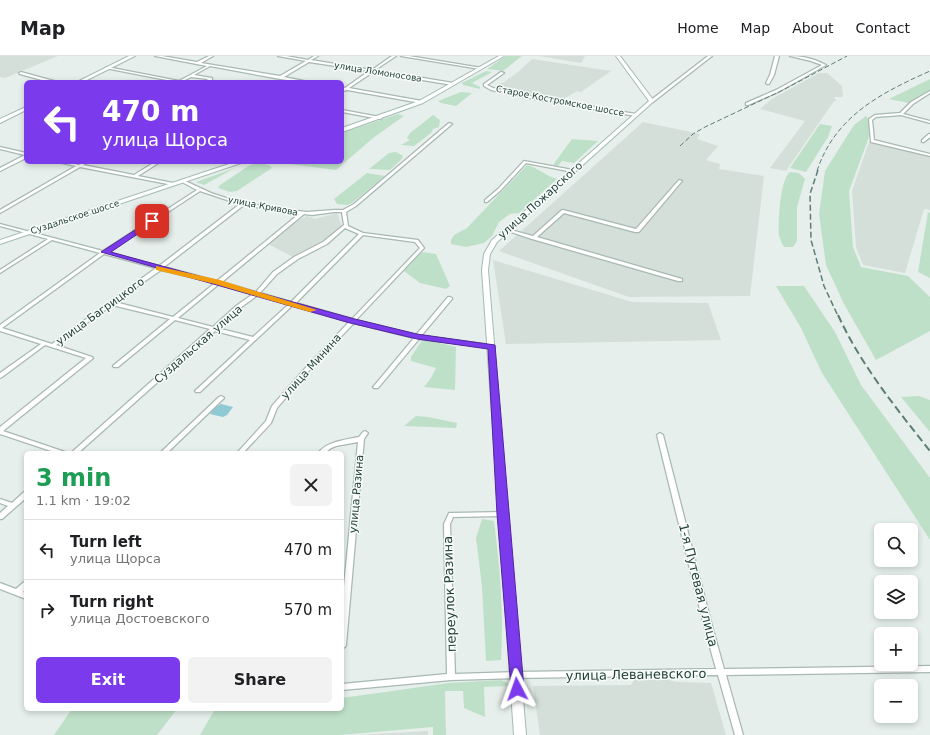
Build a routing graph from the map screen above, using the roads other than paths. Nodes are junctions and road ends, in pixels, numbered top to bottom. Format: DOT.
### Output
graph roads {
  1 [pos="133,56"];
  2 [pos="157,56"];
  3 [pos="211,56"];
  4 [pos="280,56"];
  5 [pos="316,56"];
  6 [pos="394,56"];
  7 [pos="403,56"];
  8 [pos="502,56"];
  9 [pos="618,56"];
  10 [pos="710,56"];
  11 [pos="776,56"];
  12 [pos="792,56"];
  13 [pos="308,61"];
  14 [pos="198,63"];
  15 [pos="211,65"];
  16 [pos="107,68"];
  17 [pos="480,68"];
  18 [pos="370,71"];
  19 [pos="502,72"];
  20 [pos="21,73"];
  21 [pos="192,76"];
  22 [pos="280,78"];
  23 [pos="46,80"];
  24 [pos="83,80"];
  25 [pos="170,80"];
  26 [pos="184,80"];
  27 [pos="209,80"];
  28 [pos="294,80"];
  29 [pos="768,82"];
  30 [pos="453,84"];
  31 [pos="344,88"];
  32 [pos="344,89"];
  33 [pos="930,92"];
  34 [pos="652,101"];
  35 [pos="421,102"];
  36 [pos="747,104"];
  37 [pos="24,109"];
  38 [pos="344,111"];
  39 [pos="901,114"];
  40 [pos="636,115"];
  41 [pos="380,118"];
  42 [pos="0,121"];
  43 [pos="930,122"];
  44 [pos="450,124"];
  45 [pos="344,129"];
  46 [pos="930,135"];
  47 [pos="923,141"];
  48 [pos="0,148"];
  49 [pos="24,154"];
  50 [pos="930,155"];
  51 [pos="24,156"];
  52 [pos="69,164"];
  53 [pos="82,164"];
  54 [pos="155,164"];
  55 [pos="235,164"];
  56 [pos="78,166"];
  57 [pos="0,170"];
  58 [pos="572,171"];
  59 [pos="135,176"];
  60 [pos="183,181"];
  61 [pos="680,181"];
  62 [pos="173,184"];
  63 [pos="199,190"];
  64 [pos="486,201"];
  65 [pos="244,203"];
  66 [pos="344,211"];
  67 [pos="0,212"];
  68 [pos="302,214"];
  69 [pos="0,225"];
  70 [pos="345,226"];
  71 [pos="507,230"];
  72 [pos="29,232"];
  73 [pos="362,234"];
  74 [pos="534,238"];
  75 [pos="51,239"];
  76 [pos="0,242"];
  77 [pos="105,252"];
  78 [pos="160,268"];
  79 [pos="0,272"];
  80 [pos="680,280"];
  81 [pos="217,282"];
  82 [pos="256,294"];
  83 [pos="450,298"];
  84 [pos="112,303"];
  85 [pos="292,304"];
  86 [pos="175,318"];
  87 [pos="353,321"];
  88 [pos="0,328"];
  89 [pos="215,328"];
  90 [pos="417,337"];
  91 [pos="254,339"];
  92 [pos="44,344"];
  93 [pos="52,346"];
  94 [pos="492,347"];
  95 [pos="116,366"];
  96 [pos="0,376"];
  97 [pos="376,387"];
  98 [pos="198,391"];
  99 [pos="221,398"];
  100 [pos="0,431"];
  101 [pos="660,435"];
  102 [pos="57,451"];
  103 [pos="76,451"];
  104 [pos="165,451"];
  105 [pos="242,451"];
  106 [pos="322,451"];
  107 [pos="24,496"];
  108 [pos="0,501"];
  109 [pos="13,506"];
  110 [pos="503,514"];
  111 [pos="0,517"];
  112 [pos="0,586"];
  113 [pos="24,586"];
  114 [pos="17,592"];
  115 [pos="24,595"];
  116 [pos="344,625"];
  117 [pos="930,669"];
  118 [pos="722,673"];
  119 [pos="516,675"];
  120 [pos="451,678"];
  121 [pos="344,687"];
  122 [pos="520,735"];
  123 [pos="739,735"];
  1 -- 16 [label="street"];
  2 -- 14 [label="street"];
  3 -- 14 [label="street"];
  4 -- 13 [label="street, улица Ломоносова"];
  5 -- 13 [label="street"];
  6 -- 18 [label="street"];
  7 -- 17 [label="street"];
  8 -- 17 [label="street"];
  9 -- 34 [label="street"];
  10 -- 34 [label="street, улица Пожарского"];
  11 -- 29 [label="street"];
  12 -- 36 [label="street"];
  13 -- 18 [label="street, улица Ломоносова"];
  13 -- 22 [label="street"];
  14 -- 15 [label="street"];
  15 -- 21 [label="street"];
  15 -- 22 [label="street"];
  16 -- 24 [label="street"];
  16 -- 25 [label="street"];
  17 -- 30 [label="street"];
  18 -- 30 [label="street, улица Ломоносова"];
  18 -- 31 [label="street"];
  19 -- 40 [label="street, Старое Костромское шоссе"];
  20 -- 23 [label="street"];
  21 -- 26 [label="street"];
  21 -- 27 [label="street"];
  22 -- 28 [label="street"];
  30 -- 35 [label="street"];
  32 -- 35 [label="street"];
  33 -- 39 [label="street"];
  34 -- 40 [label="street, улица Пожарского"];
  35 -- 41 [label="street"];
  37 -- 42 [label="street"];
  38 -- 41 [label="street"];
  39 -- 43 [label="street"];
  39 -- 50 [label="street"];
  40 -- 58 [label="street, улица Пожарского"];
  41 -- 45 [label="street"];
  44 -- 66 [label="street"];
  46 -- 47 [label="street"];
  48 -- 49 [label="street"];
  51 -- 57 [label="street"];
  52 -- 56 [label="street"];
  53 -- 56 [label="street"];
  54 -- 59 [label="street"];
  55 -- 60 [label="street, Суздальское шоссе"];
  56 -- 59 [label="street"];
  56 -- 67 [label="street"];
  58 -- 64 [label="street"];
  58 -- 71 [label="street, улица Пожарского"];
  59 -- 62 [label="street"];
  60 -- 62 [label="street, Суздальское шоссе"];
  60 -- 63 [label="street, улица Кривова"];
  61 -- 74 [label="street"];
  62 -- 72 [label="street, Суздальское шоссе"];
  63 -- 65 [label="street, улица Кривова"];
  63 -- 77 [label="street"];
  65 -- 68 [label="street, улица Кривова"];
  65 -- 78 [label="street, улица Багрицкого"];
  66 -- 68 [label="street, улица Кривова"];
  66 -- 70 [label="street"];
  68 -- 81 [label="street"];
  69 -- 72 [label="street"];
  70 -- 73 [label="street"];
  70 -- 82 [label="street, Суздальская улица"];
  71 -- 74 [label="street"];
  71 -- 94 [label="street, улица Пожарского"];
  72 -- 75 [label="street"];
  72 -- 76 [label="street, Суздальское шоссе"];
  73 -- 85 [label="street"];
  73 -- 87 [label="street, улица Минина"];
  74 -- 80 [label="street"];
  75 -- 77 [label="street"];
  75 -- 79 [label="street"];
  77 -- 78 [label="street"];
  77 -- 88 [label="street"];
  78 -- 81 [label="street"];
  78 -- 84 [label="street, улица Багрицкого"];
  81 -- 82 [label="street"];
  81 -- 86 [label="street"];
  82 -- 85 [label="street"];
  82 -- 89 [label="street, Суздальская улица"];
  83 -- 90 [label="street"];
  84 -- 86 [label="street"];
  84 -- 93 [label="street, улица Багрицкого"];
  85 -- 87 [label="street"];
  85 -- 91 [label="street"];
  86 -- 89 [label="street"];
  86 -- 95 [label="street"];
  87 -- 90 [label="street"];
  87 -- 105 [label="street, улица Минина"];
  88 -- 92 [label="street"];
  89 -- 91 [label="street"];
  89 -- 103 [label="street, Суздальская улица"];
  90 -- 94 [label="street"];
  90 -- 97 [label="street"];
  91 -- 98 [label="street"];
  92 -- 93 [label="street"];
  92 -- 96 [label="street, улица Багрицкого"];
  93 -- 100 [label="street"];
  94 -- 110 [label="street, улица Пожарского"];
  99 -- 104 [label="street"];
  100 -- 102 [label="street"];
  101 -- 118 [label="street, 1-я Путевая улица"];
  106 -- 116 [label="street, улица Разина"];
  107 -- 109 [label="street"];
  108 -- 109 [label="street"];
  109 -- 111 [label="street"];
  110 -- 119 [label="street, улица Пожарского"];
  110 -- 120 [label="street, переулок Разина"];
  112 -- 114 [label="street"];
  113 -- 114 [label="street"];
  114 -- 115 [label="street"];
  117 -- 118 [label="street, улица Леваневского"];
  118 -- 119 [label="street, улица Леваневского"];
  118 -- 123 [label="street, 1-я Путевая улица"];
  119 -- 120 [label="street, улица Леваневского"];
  119 -- 122 [label="street, улица Пожарского"];
  120 -- 121 [label="street, улица Леваневского"];
}
